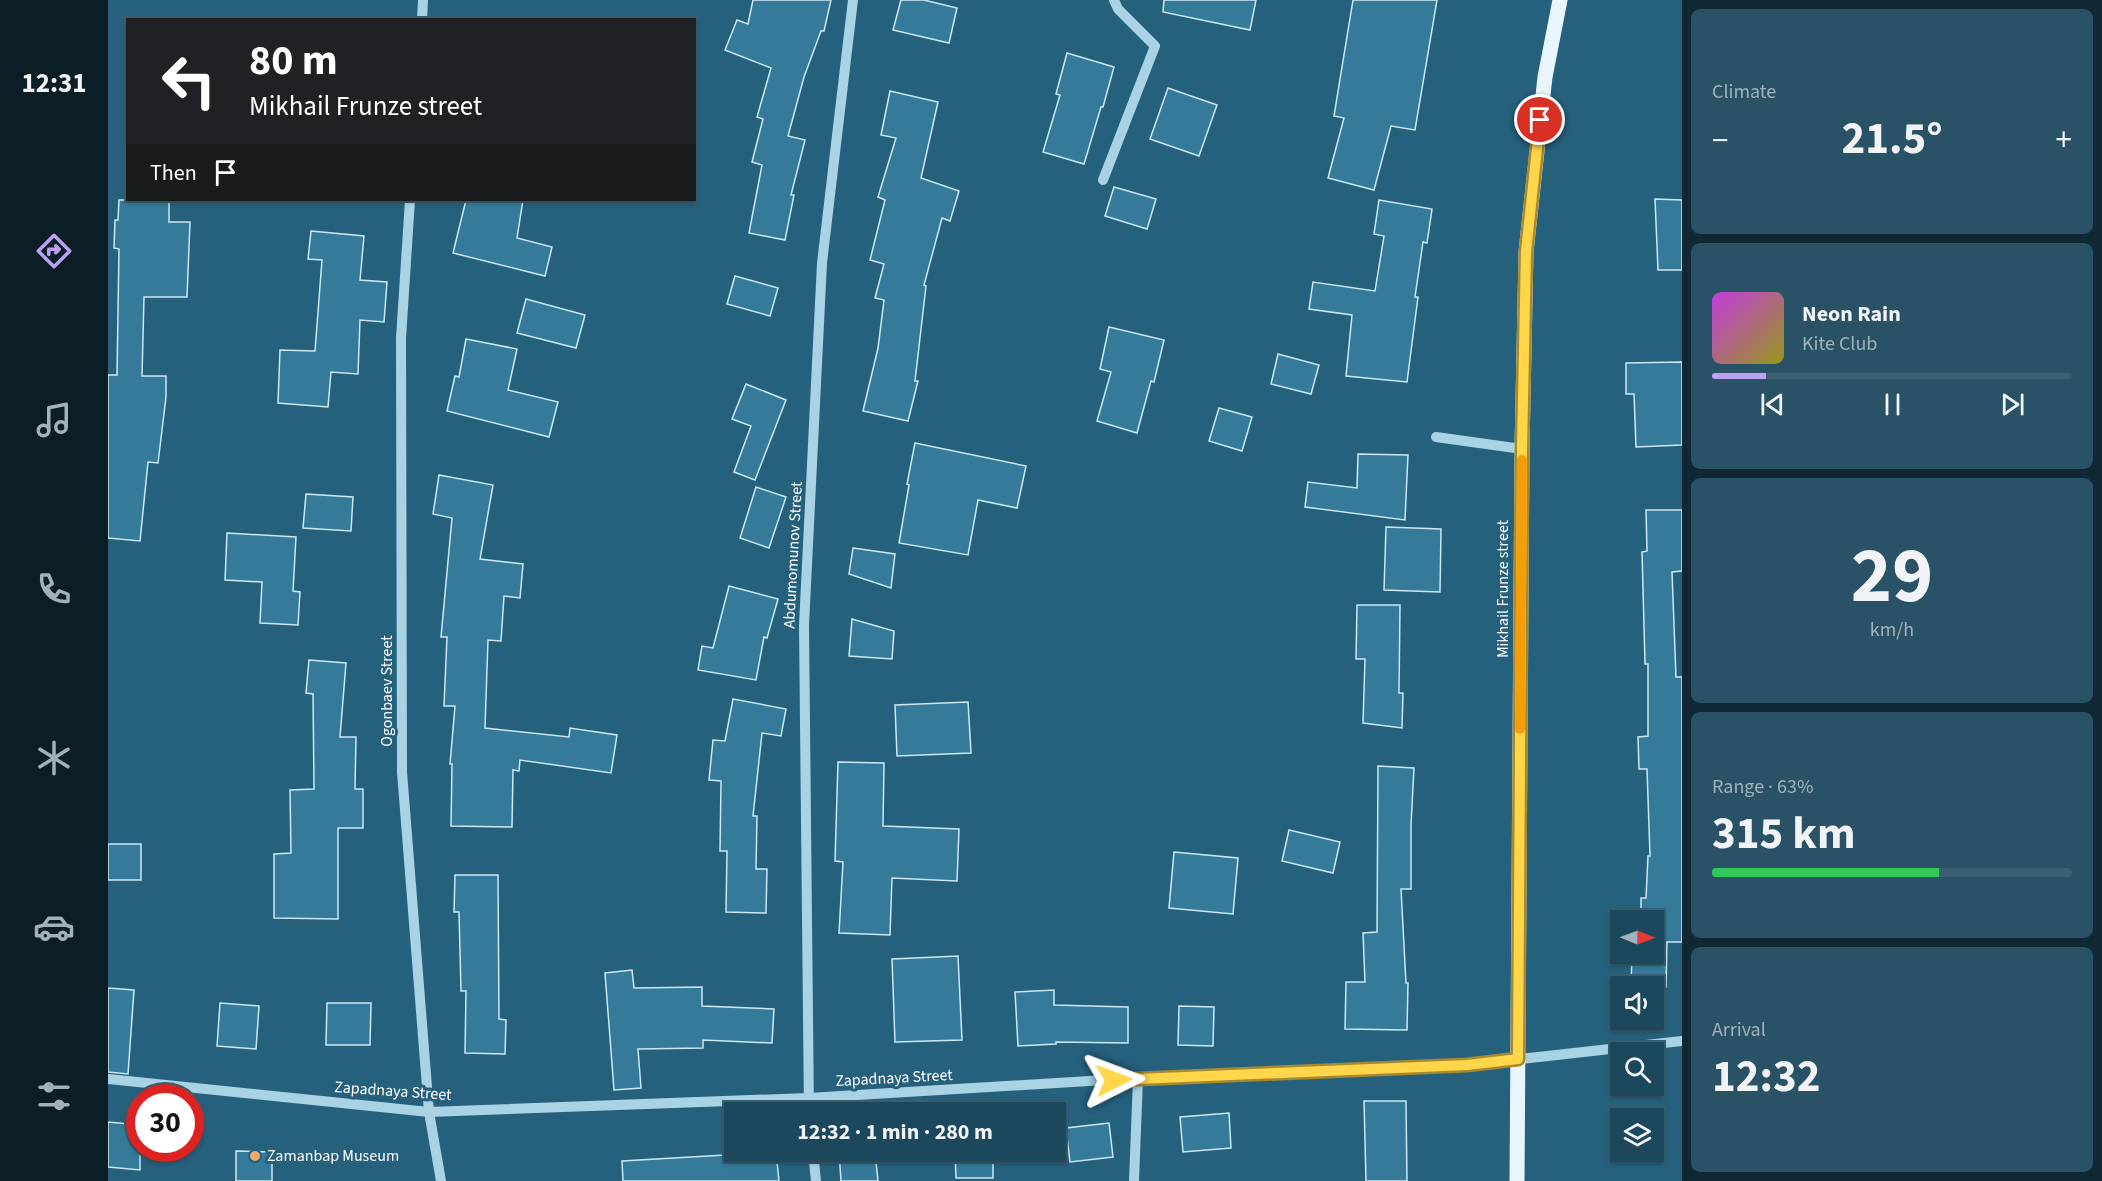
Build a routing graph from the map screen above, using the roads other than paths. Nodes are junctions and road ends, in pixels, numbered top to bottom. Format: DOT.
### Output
graph roads {
  1 [pos="423,0"];
  2 [pos="853,0"];
  3 [pos="1114,0"];
  4 [pos="1560,0"];
  5 [pos="422,18"];
  6 [pos="1103,180"];
  7 [pos="410,201"];
  8 [pos="1436,436"];
  9 [pos="1522,449"];
  10 [pos="1682,1041"];
  11 [pos="1518,1059"];
  12 [pos="1138,1078"];
  13 [pos="108,1079"];
  14 [pos="808,1098"];
  15 [pos="808,1102"];
  16 [pos="429,1112"];
  17 [pos="814,1162"];
  18 [pos="441,1181"];
  19 [pos="816,1181"];
  20 [pos="1134,1181"];
  21 [pos="1517,1181"];
  1 -- 5 [label="street"];
  2 -- 14 [label="street, Abdumomunov Street"];
  3 -- 6 [label="street"];
  4 -- 9 [label="main road, Mikhail Frunze street"];
  7 -- 16 [label="street, Ogonbaev Street"];
  8 -- 9 [label="street"];
  9 -- 11 [label="main road, Mikhail Frunze street"];
  10 -- 11 [label="street, Zapadnaya Street"];
  11 -- 12 [label="street, Zapadnaya Street"];
  11 -- 21 [label="main road, Mikhail Frunze street"];
  12 -- 14 [label="street, Zapadnaya Street"];
  12 -- 20 [label="street"];
  13 -- 16 [label="street, Zapadnaya Street"];
  14 -- 15 [label="street, Abdumomunov Street"];
  14 -- 16 [label="street, Zapadnaya Street"];
  16 -- 18 [label="street, Ogonbaev Street"];
  17 -- 19 [label="street"];
}
